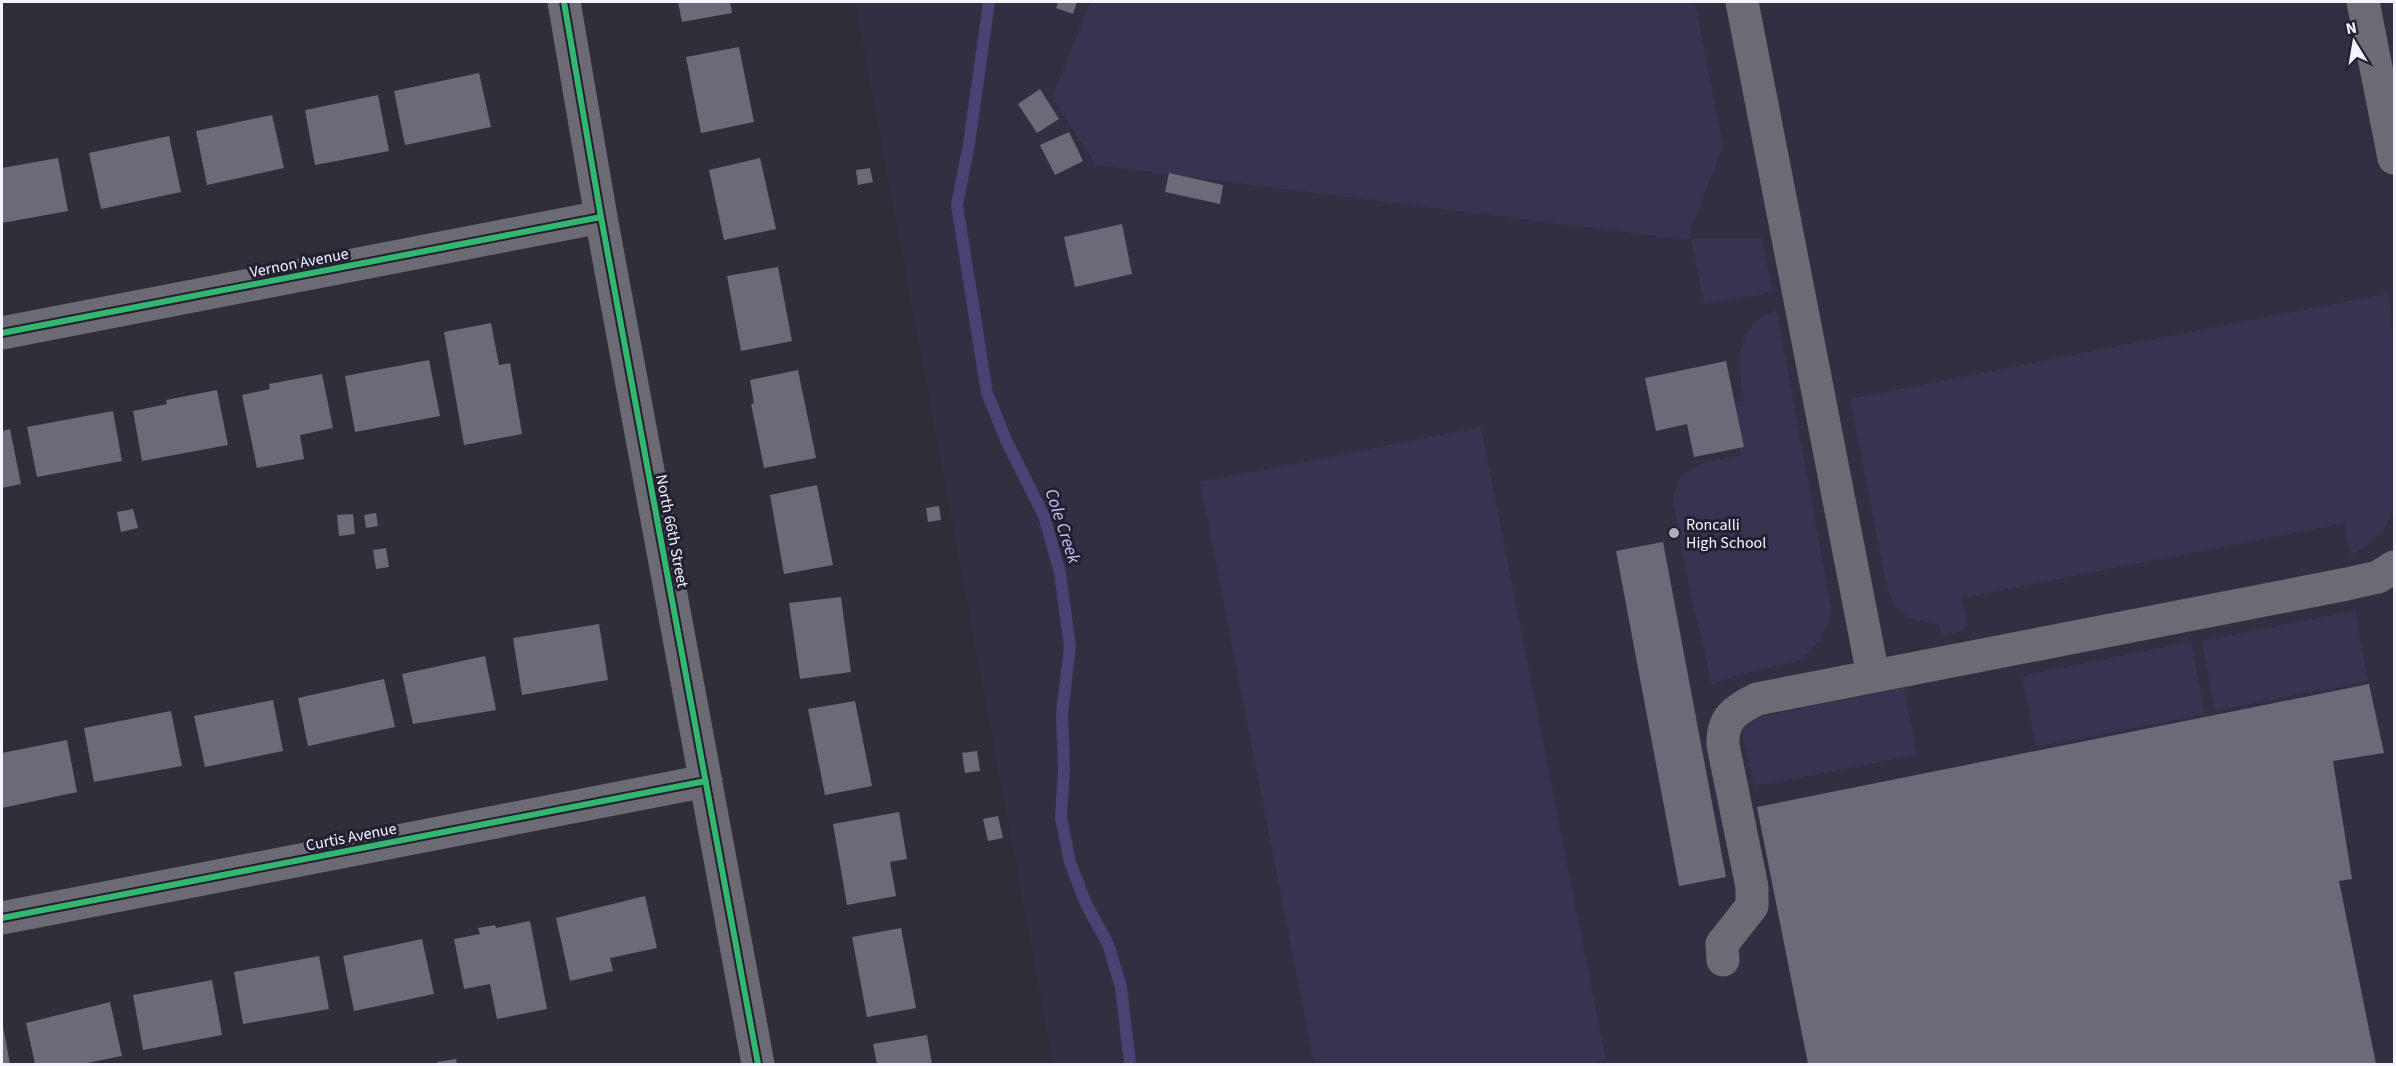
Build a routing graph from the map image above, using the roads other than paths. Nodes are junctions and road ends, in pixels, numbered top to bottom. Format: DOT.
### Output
graph roads {
  1 [pos="564,2"];
  2 [pos="1742,2"];
  3 [pos="2363,2"];
  4 [pos="2394,158"];
  5 [pos="601,217"];
  6 [pos="2,333"];
  7 [pos="2394,567"];
  8 [pos="1873,675"];
  9 [pos="706,781"];
  10 [pos="2,918"];
  11 [pos="1723,960"];
  12 [pos="758,1065"];
  1 -- 5 [label="street, North 66th Street"];
  2 -- 8 [label="street"];
  3 -- 4 [label="street"];
  5 -- 6 [label="street, Vernon Avenue"];
  5 -- 9 [label="street, North 66th Street"];
  7 -- 8 [label="street"];
  8 -- 11 [label="street"];
  9 -- 10 [label="street, Curtis Avenue"];
  9 -- 12 [label="street, North 66th Street"];
}
